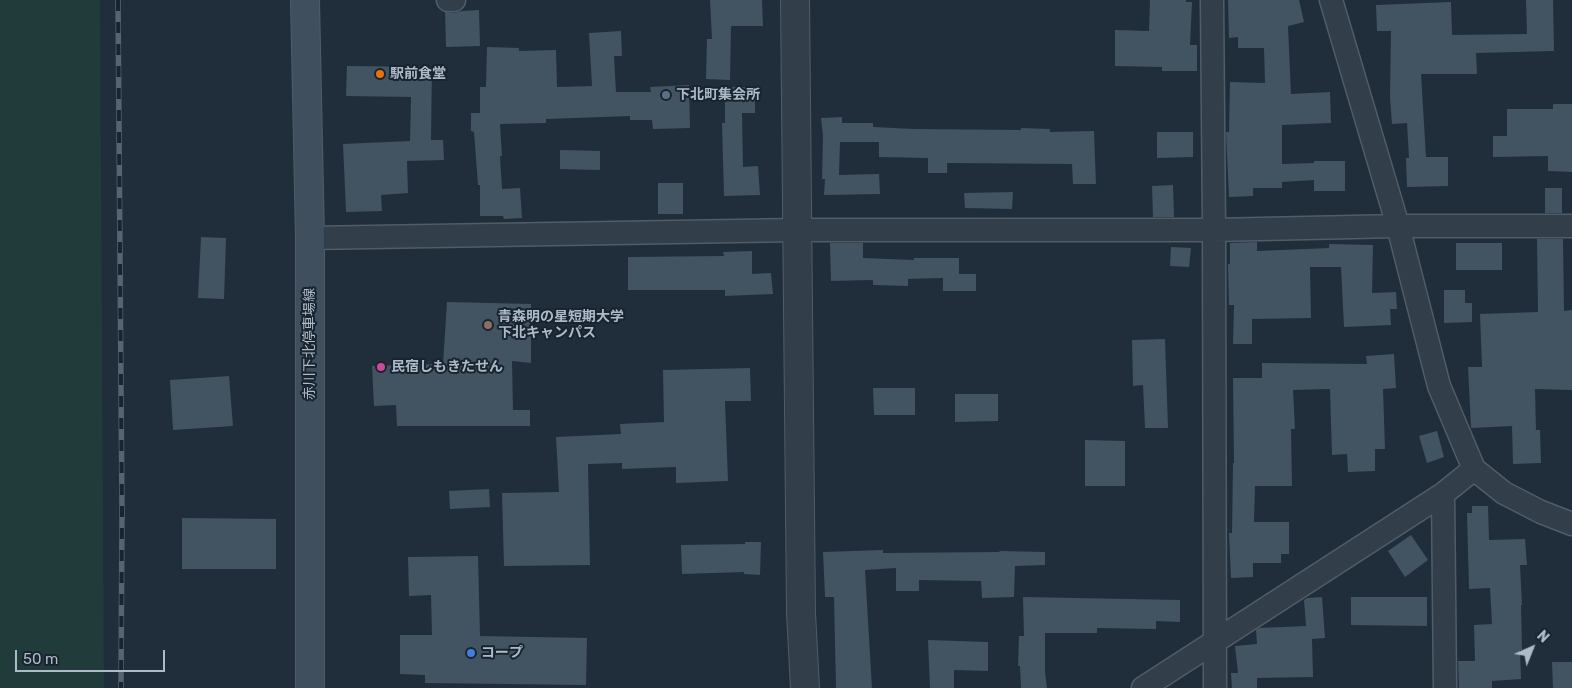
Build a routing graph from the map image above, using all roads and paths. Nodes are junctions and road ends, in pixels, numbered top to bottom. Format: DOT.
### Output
graph roads {
  1 [pos="305,0"];
  2 [pos="448,0"];
  3 [pos="454,0"];
  4 [pos="795,0"];
  5 [pos="1212,0"];
  6 [pos="1331,0"];
  7 [pos="1398,226"];
  8 [pos="1572,226"];
  9 [pos="796,230"];
  10 [pos="1214,230"];
  11 [pos="310,238"];
  12 [pos="1474,469"];
  13 [pos="1443,494"];
  14 [pos="1572,524"];
  15 [pos="1215,642"];
  16 [pos="310,688"];
  17 [pos="805,688"];
  18 [pos="1143,688"];
  19 [pos="1215,688"];
  20 [pos="1445,688"];
  1 -- 11 [label="main road, 赤川下北停車場線"];
  2 -- 3 [label="street"];
  4 -- 9 [label="street"];
  5 -- 10 [label="street"];
  6 -- 7 [label="street"];
  7 -- 8 [label="street"];
  7 -- 10 [label="street"];
  7 -- 12 [label="street"];
  9 -- 10 [label="street"];
  9 -- 11 [label="street"];
  9 -- 17 [label="street"];
  10 -- 15 [label="street"];
  11 -- 16 [label="main road, 赤川下北停車場線"];
  12 -- 13 [label="street"];
  12 -- 14 [label="street"];
  13 -- 15 [label="street"];
  13 -- 20 [label="street"];
  15 -- 18 [label="street"];
  15 -- 19 [label="street"];
}
